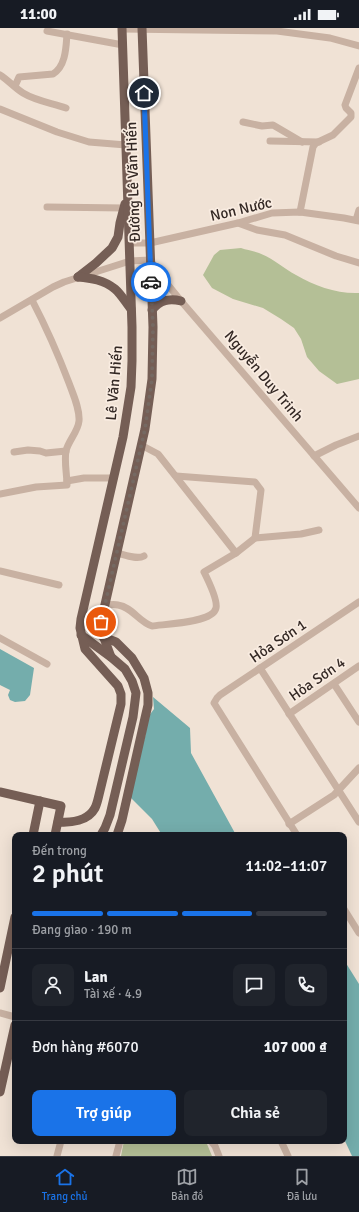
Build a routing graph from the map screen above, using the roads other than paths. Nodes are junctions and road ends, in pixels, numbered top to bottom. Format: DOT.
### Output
graph roads {
  1 [pos="122,28"];
  2 [pos="142,28"];
  3 [pos="48,31"];
  4 [pos="67,34"];
  5 [pos="123,45"];
  6 [pos="359,46"];
  7 [pos="359,68"];
  8 [pos="0,75"];
  9 [pos="15,86"];
  10 [pos="66,108"];
  11 [pos="0,110"];
  12 [pos="243,122"];
  13 [pos="270,141"];
  14 [pos="302,142"];
  15 [pos="319,142"];
  16 [pos="126,145"];
  17 [pos="128,197"];
  18 [pos="47,207"];
  19 [pos="124,208"];
  20 [pos="359,210"];
  21 [pos="300,212"];
  22 [pos="357,221"];
  23 [pos="238,223"];
  24 [pos="130,243"];
  25 [pos="150,243"];
  26 [pos="150,260"];
  27 [pos="130,261"];
  28 [pos="359,263"];
  29 [pos="78,277"];
  30 [pos="32,300"];
  31 [pos="181,300"];
  32 [pos="131,309"];
  33 [pos="152,310"];
  34 [pos="0,318"];
  35 [pos="359,436"];
  36 [pos="141,445"];
  37 [pos="66,451"];
  38 [pos="14,452"];
  39 [pos="314,456"];
  40 [pos="176,476"];
  41 [pos="114,478"];
  42 [pos="67,481"];
  43 [pos="0,494"];
  44 [pos="359,508"];
  45 [pos="319,530"];
  46 [pos="256,538"];
  47 [pos="117,553"];
  48 [pos="236,553"];
  49 [pos="144,556"];
  50 [pos="0,571"];
  51 [pos="59,585"];
  52 [pos="359,602"];
  53 [pos="105,605"];
  54 [pos="81,635"];
  55 [pos="103,637"];
  56 [pos="0,638"];
  57 [pos="111,657"];
  58 [pos="47,664"];
  59 [pos="359,666"];
  60 [pos="260,668"];
  61 [pos="334,684"];
  62 [pos="289,714"];
  63 [pos="359,722"];
  64 [pos="359,768"];
  65 [pos="339,791"];
  66 [pos="0,792"];
  67 [pos="40,801"];
  68 [pos="94,809"];
  69 [pos="110,815"];
  70 [pos="58,822"];
  71 [pos="359,822"];
  72 [pos="290,824"];
  73 [pos="33,832"];
  74 [pos="56,832"];
  75 [pos="103,832"];
  76 [pos="118,832"];
  77 [pos="295,832"];
  78 [pos="347,914"];
  79 [pos="12,931"];
  80 [pos="359,933"];
  81 [pos="0,988"];
  82 [pos="0,1013"];
  83 [pos="12,1016"];
  84 [pos="12,1038"];
  85 [pos="0,1092"];
  86 [pos="60,1144"];
  87 [pos="119,1144"];
  88 [pos="213,1144"];
  89 [pos="282,1144"];
  90 [pos="285,1155"];
  91 [pos="57,1156"];
  92 [pos="116,1156"];
  93 [pos="219,1156"];
  1 -- 2 [label="street"];
  1 -- 5 [label="main road, Đường Lê Văn Hiến"];
  2 -- 6 [label="street"];
  2 -- 25 [label="main road, Đường Lê Văn Hiến"];
  3 -- 4 [label="street"];
  4 -- 5 [label="street"];
  4 -- 9 [label="street"];
  5 -- 16 [label="main road, Đường Lê Văn Hiến"];
  7 -- 15 [label="street"];
  8 -- 9 [label="street"];
  9 -- 10 [label="street"];
  11 -- 16 [label="street"];
  12 -- 14 [label="street"];
  13 -- 14 [label="street"];
  14 -- 15 [label="street"];
  15 -- 21 [label="street"];
  16 -- 17 [label="main road, Lê Văn Hiến"];
  17 -- 19 [label="main road"];
  17 -- 24 [label="main road, Lê Văn Hiến"];
  18 -- 19 [label="street"];
  19 -- 29 [label="main road"];
  20 -- 22 [label="street"];
  21 -- 22 [label="street, Non Nước"];
  21 -- 23 [label="street, Non Nước"];
  23 -- 25 [label="street, Non Nước"];
  23 -- 28 [label="street"];
  24 -- 25 [label="street, Non Nước"];
  24 -- 27 [label="main road, Lê Văn Hiến"];
  25 -- 26 [label="main road, Đường Lê Văn Hiến"];
  26 -- 27 [label="street"];
  26 -- 31 [label="street, Nguyễn Duy Trinh"];
  26 -- 33 [label="main road, Đường Lê Văn Hiến"];
  27 -- 29 [label="street"];
  27 -- 32 [label="main road, Lê Văn Hiến"];
  29 -- 30 [label="street"];
  29 -- 32 [label="main road"];
  30 -- 34 [label="street"];
  30 -- 37 [label="street"];
  31 -- 33 [label="main road"];
  31 -- 39 [label="street, Nguyễn Duy Trinh"];
  32 -- 41 [label="main road, Lê Văn Hiến"];
  33 -- 36 [label="main road"];
  35 -- 39 [label="street"];
  36 -- 40 [label="street"];
  36 -- 47 [label="main road"];
  37 -- 38 [label="street"];
  37 -- 42 [label="street"];
  39 -- 44 [label="street, Nguyễn Duy Trinh"];
  40 -- 46 [label="street"];
  40 -- 48 [label="street"];
  41 -- 42 [label="street"];
  41 -- 54 [label="main road, Lê Văn Hiến"];
  42 -- 43 [label="street"];
  45 -- 46 [label="street"];
  46 -- 48 [label="street"];
  47 -- 49 [label="street"];
  47 -- 53 [label="main road"];
  48 -- 53 [label="street"];
  50 -- 51 [label="street"];
  52 -- 60 [label="street, Hỏa Sơn 1"];
  53 -- 55 [label="main road"];
  54 -- 57 [label="main road"];
  54 -- 68 [label="main road"];
  55 -- 57 [label="main road"];
  55 -- 76 [label="main road"];
  56 -- 58 [label="street"];
  57 -- 69 [label="main road"];
  59 -- 61 [label="street, Hỏa Sơn 4"];
  60 -- 62 [label="street"];
  60 -- 72 [label="street, Hỏa Sơn 1"];
  61 -- 62 [label="street, Hỏa Sơn 4"];
  61 -- 63 [label="street"];
  62 -- 65 [label="street"];
  64 -- 65 [label="street"];
  65 -- 71 [label="street"];
  65 -- 72 [label="street"];
  66 -- 67 [label="main road"];
  67 -- 70 [label="main road"];
  67 -- 73 [label="main road"];
  68 -- 69 [label="main road"];
  68 -- 70 [label="main road"];
  69 -- 75 [label="main road"];
  70 -- 74 [label="main road"];
  72 -- 77 [label="street"];
  78 -- 80 [label="street"];
  79 -- 81 [label="main road"];
  82 -- 83 [label="street"];
  84 -- 85 [label="main road"];
  86 -- 91 [label="street"];
  87 -- 92 [label="street"];
  88 -- 93 [label="street"];
  89 -- 90 [label="street"];
}
